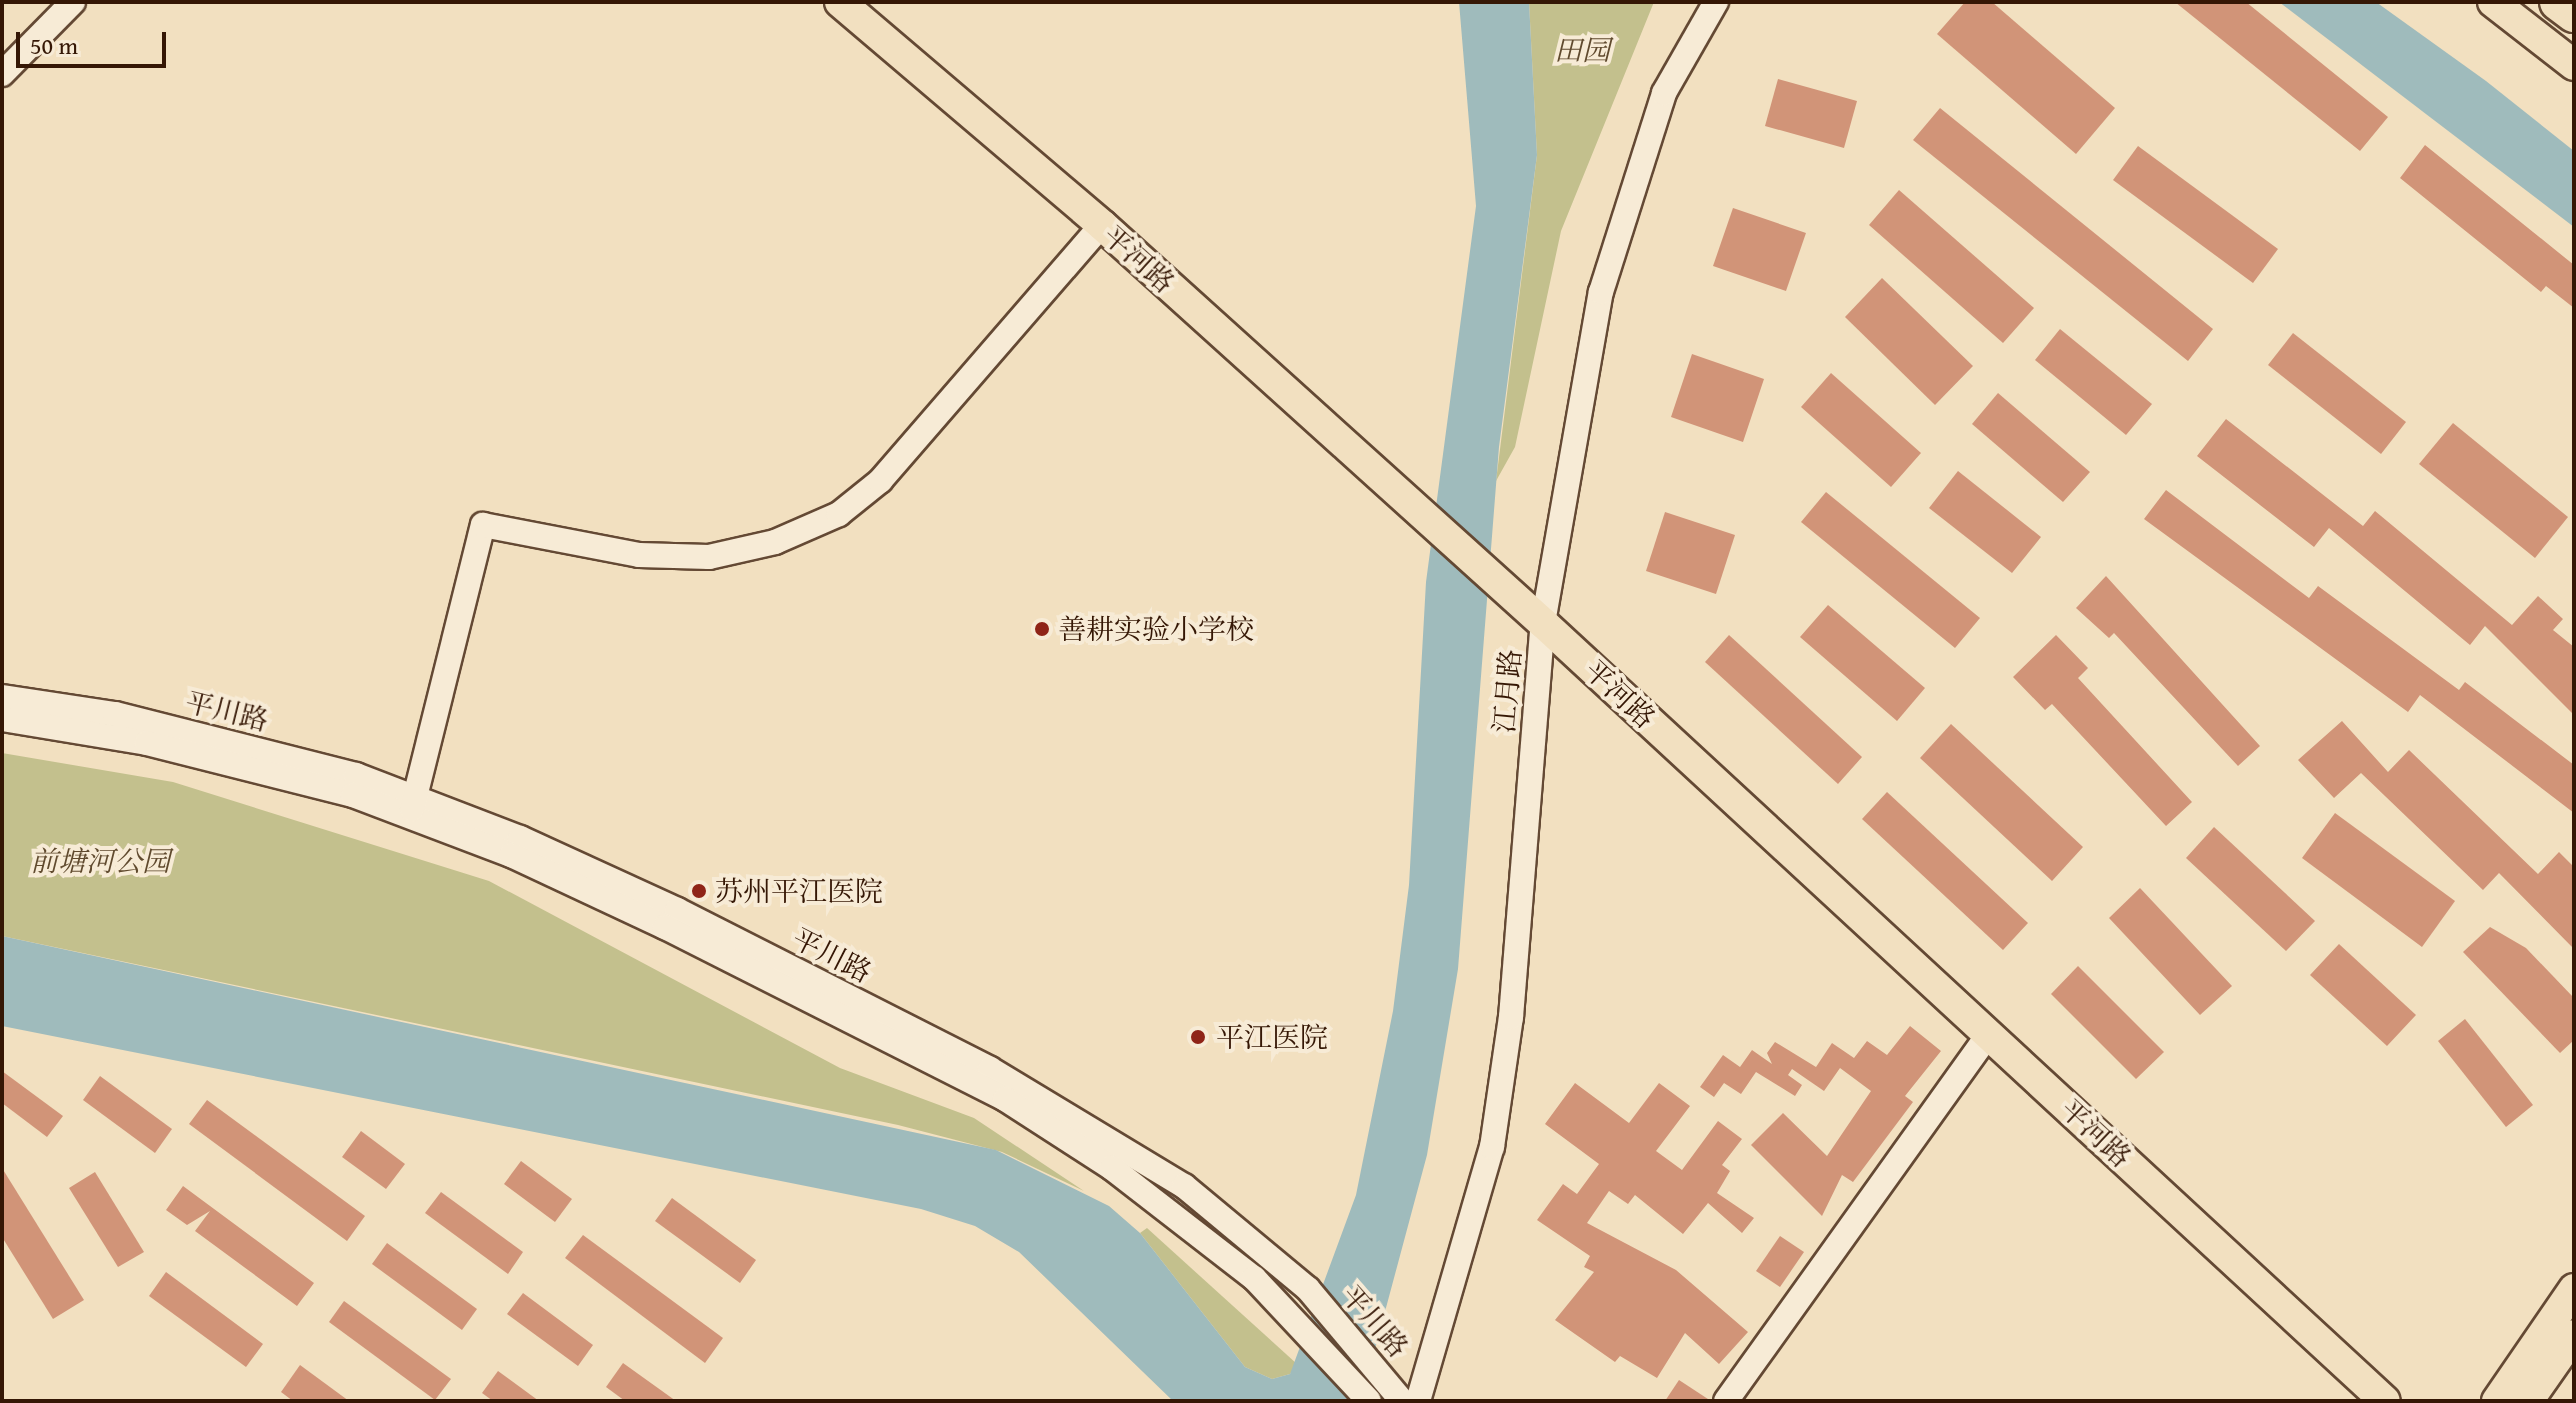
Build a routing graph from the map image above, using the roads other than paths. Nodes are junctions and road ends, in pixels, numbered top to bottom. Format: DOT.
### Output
graph roads {
  1 [pos="73,2"];
  2 [pos="840,2"];
  3 [pos="1716,2"];
  4 [pos="2493,2"];
  5 [pos="2558,2"];
  6 [pos="2574,14"];
  7 [pos="2574,65"];
  8 [pos="2,74"];
  9 [pos="1102,225"];
  10 [pos="1543,623"];
  11 [pos="2,697"];
  12 [pos="2,719"];
  13 [pos="412,806"];
  14 [pos="1989,1034"];
  15 [pos="2574,1289"];
  16 [pos="2574,1335"];
  17 [pos="1396,1392"];
  18 [pos="1369,1401"];
  19 [pos="1418,1401"];
  20 [pos="1726,1401"];
  21 [pos="2385,1401"];
  22 [pos="2497,1401"];
  23 [pos="2528,1401"];
  1 -- 8 [label="street"];
  2 -- 9 [label="main road, 平河路"];
  3 -- 10 [label="street, 江月路"];
  4 -- 7 [label="main road"];
  5 -- 6 [label="highway"];
  9 -- 10 [label="main road, 平河路"];
  9 -- 13 [label="street"];
  10 -- 14 [label="main road, 平河路"];
  10 -- 19 [label="street, 江月路"];
  11 -- 13 [label="street, 平川路"];
  12 -- 13 [label="street, 平川路"];
  13 -- 17 [label="street, 平川路"];
  13 -- 18 [label="street, 平川路"];
  14 -- 20 [label="street"];
  14 -- 21 [label="main road, 平河路"];
  15 -- 22 [label="main road"];
  16 -- 23 [label="main road"];
}
